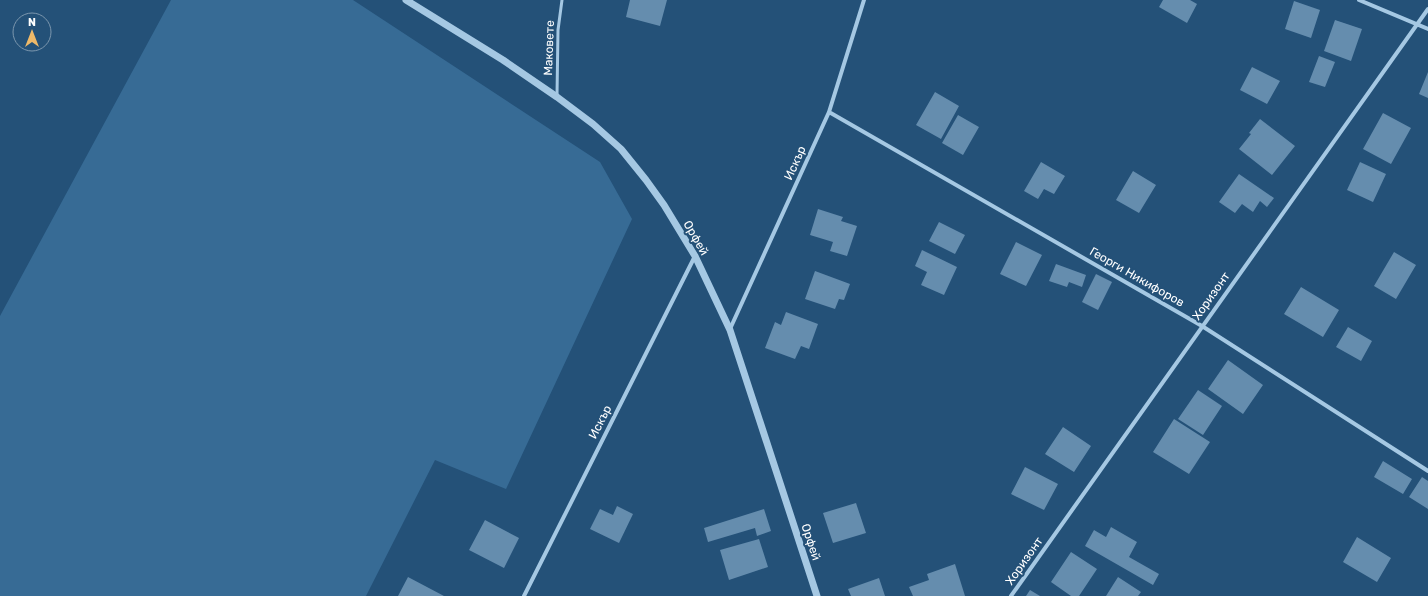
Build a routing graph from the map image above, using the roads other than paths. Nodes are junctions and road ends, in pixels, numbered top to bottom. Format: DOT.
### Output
graph roads {
  1 [pos="406,0"];
  2 [pos="562,0"];
  3 [pos="864,0"];
  4 [pos="1359,0"];
  5 [pos="1428,9"];
  6 [pos="1417,24"];
  7 [pos="1428,29"];
  8 [pos="557,97"];
  9 [pos="829,112"];
  10 [pos="695,256"];
  11 [pos="1202,326"];
  12 [pos="730,330"];
  13 [pos="1428,472"];
  14 [pos="524,596"];
  15 [pos="817,596"];
  16 [pos="1012,596"];
  1 -- 8 [label="street, Орфей"];
  2 -- 8 [label="lane, Маковете"];
  3 -- 9 [label="street, Искър"];
  4 -- 6 [label="street"];
  5 -- 6 [label="street, Хоризонт"];
  6 -- 7 [label="street"];
  6 -- 11 [label="street, Хоризонт"];
  8 -- 10 [label="street, Орфей"];
  9 -- 11 [label="street, Георги Никифоров"];
  9 -- 12 [label="street, Искър"];
  10 -- 12 [label="street, Орфей"];
  10 -- 14 [label="street, Искър"];
  11 -- 13 [label="street, Георги Никифоров"];
  11 -- 16 [label="street, Хоризонт"];
  12 -- 15 [label="street, Орфей"];
}
